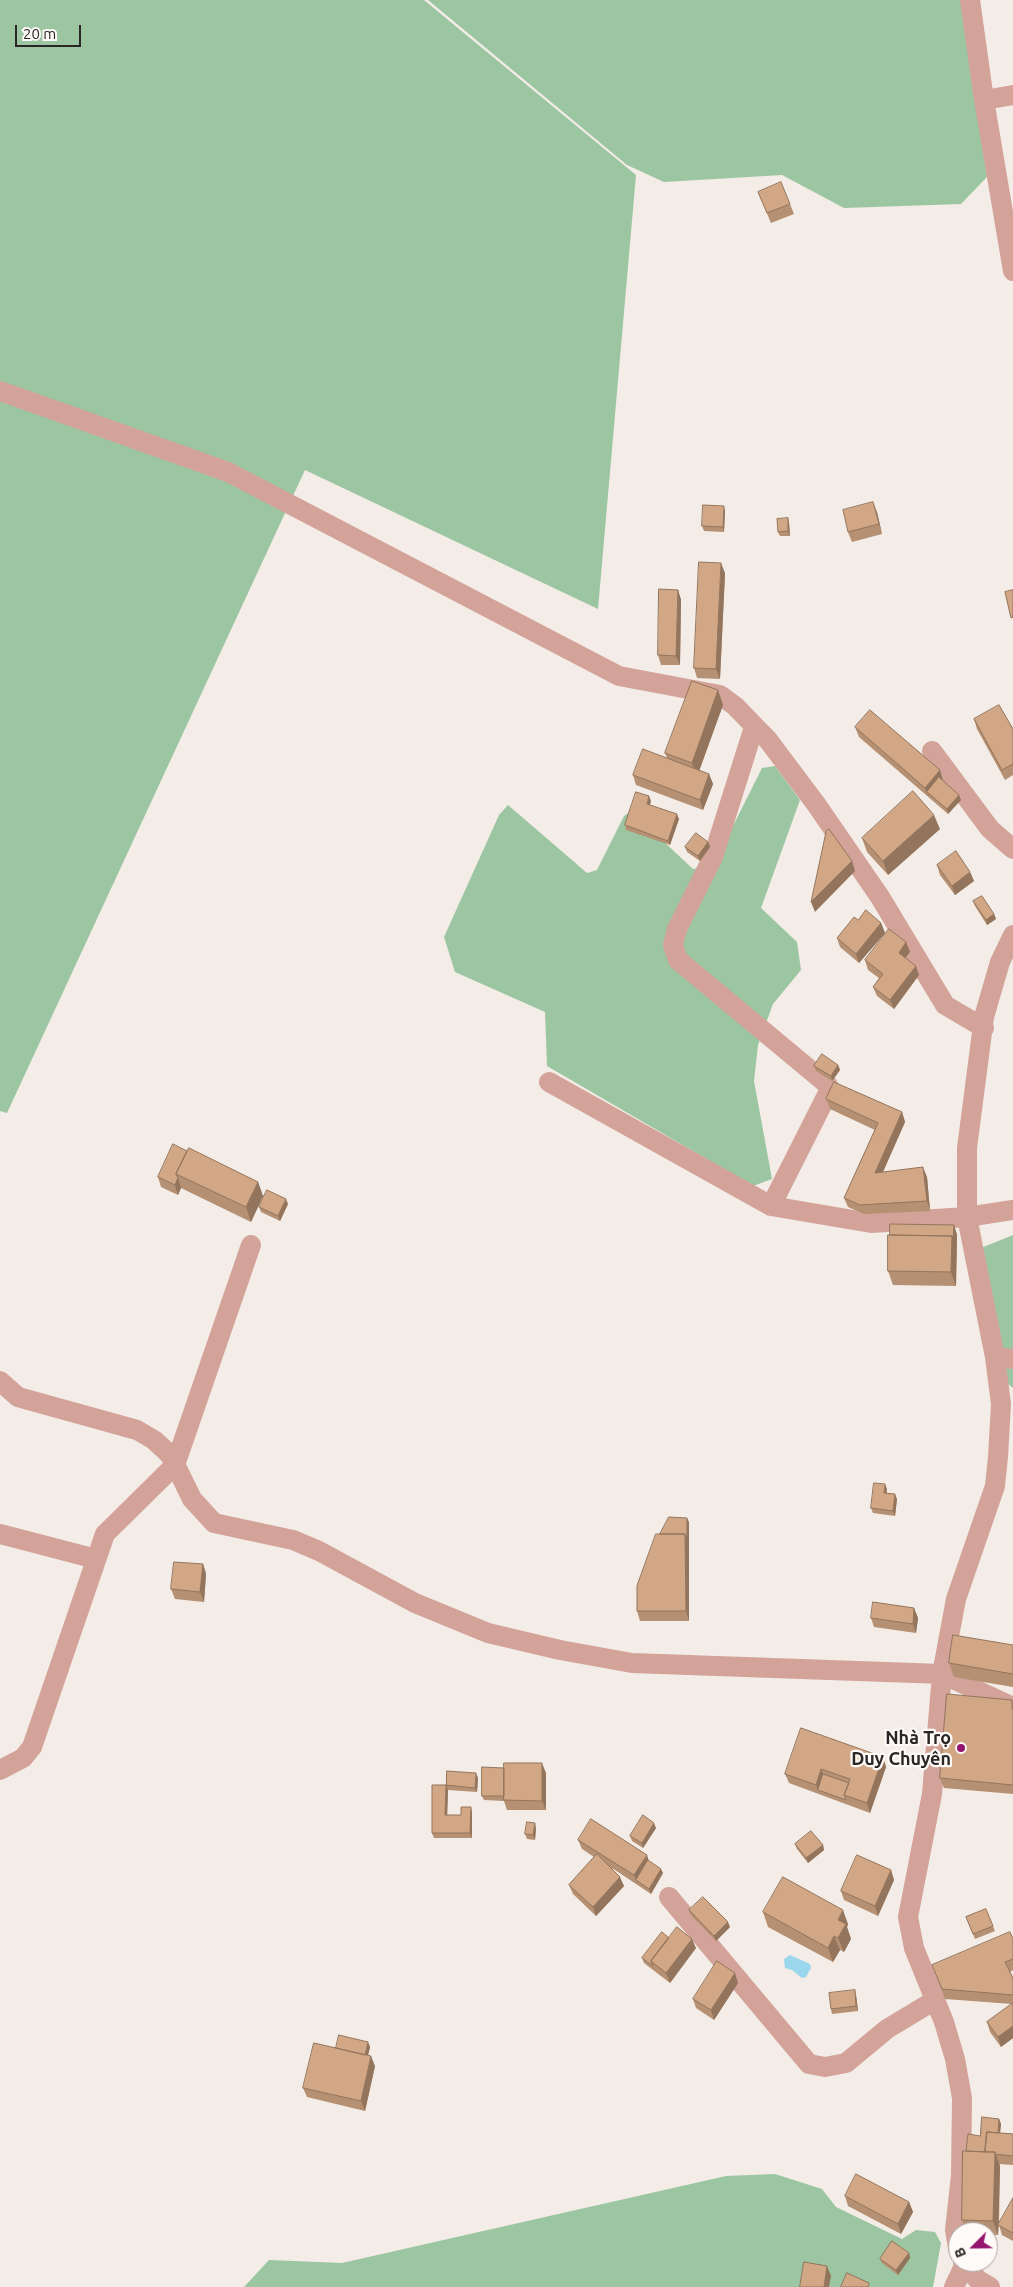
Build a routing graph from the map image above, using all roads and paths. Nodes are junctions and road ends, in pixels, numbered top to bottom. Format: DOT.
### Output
graph roads {
  1 [pos="970,0"];
  2 [pos="1013,96"];
  3 [pos="984,100"];
  4 [pos="1013,271"];
  5 [pos="0,391"];
  6 [pos="754,727"];
  7 [pos="932,751"];
  8 [pos="1013,849"];
  9 [pos="1013,935"];
  10 [pos="984,1028"];
  11 [pos="549,1082"];
  12 [pos="771,1206"];
  13 [pos="1013,1210"];
  14 [pos="967,1217"];
  15 [pos="251,1245"];
  16 [pos="1004,1358"];
  17 [pos="0,1381"];
  18 [pos="175,1465"];
  19 [pos="0,1534"];
  20 [pos="96,1559"];
  21 [pos="942,1674"];
  22 [pos="1013,1707"];
  23 [pos="0,1770"];
  24 [pos="670,1897"];
  25 [pos="935,2000"];
  26 [pos="956,2222"];
  27 [pos="958,2272"];
  28 [pos="972,2272"];
  29 [pos="954,2287"];
  30 [pos="990,2287"];
  1 -- 3 [label="street"];
  2 -- 3 [label="street"];
  3 -- 4 [label="street"];
  5 -- 6 [label="street"];
  6 -- 10 [label="street"];
  6 -- 12 [label="street"];
  7 -- 8 [label="street"];
  9 -- 10 [label="street"];
  10 -- 14 [label="street"];
  11 -- 12 [label="street"];
  12 -- 14 [label="street"];
  13 -- 14 [label="street"];
  14 -- 16 [label="street"];
  15 -- 18 [label="street"];
  16 -- 21 [label="street"];
  17 -- 18 [label="street"];
  18 -- 20 [label="street"];
  18 -- 21 [label="street"];
  19 -- 20 [label="street"];
  20 -- 23 [label="street"];
  21 -- 22 [label="street"];
  21 -- 25 [label="street"];
  24 -- 25 [label="street"];
  25 -- 26 [label="street"];
  27 -- 29 [label="street"];
  28 -- 30 [label="street"];
}
